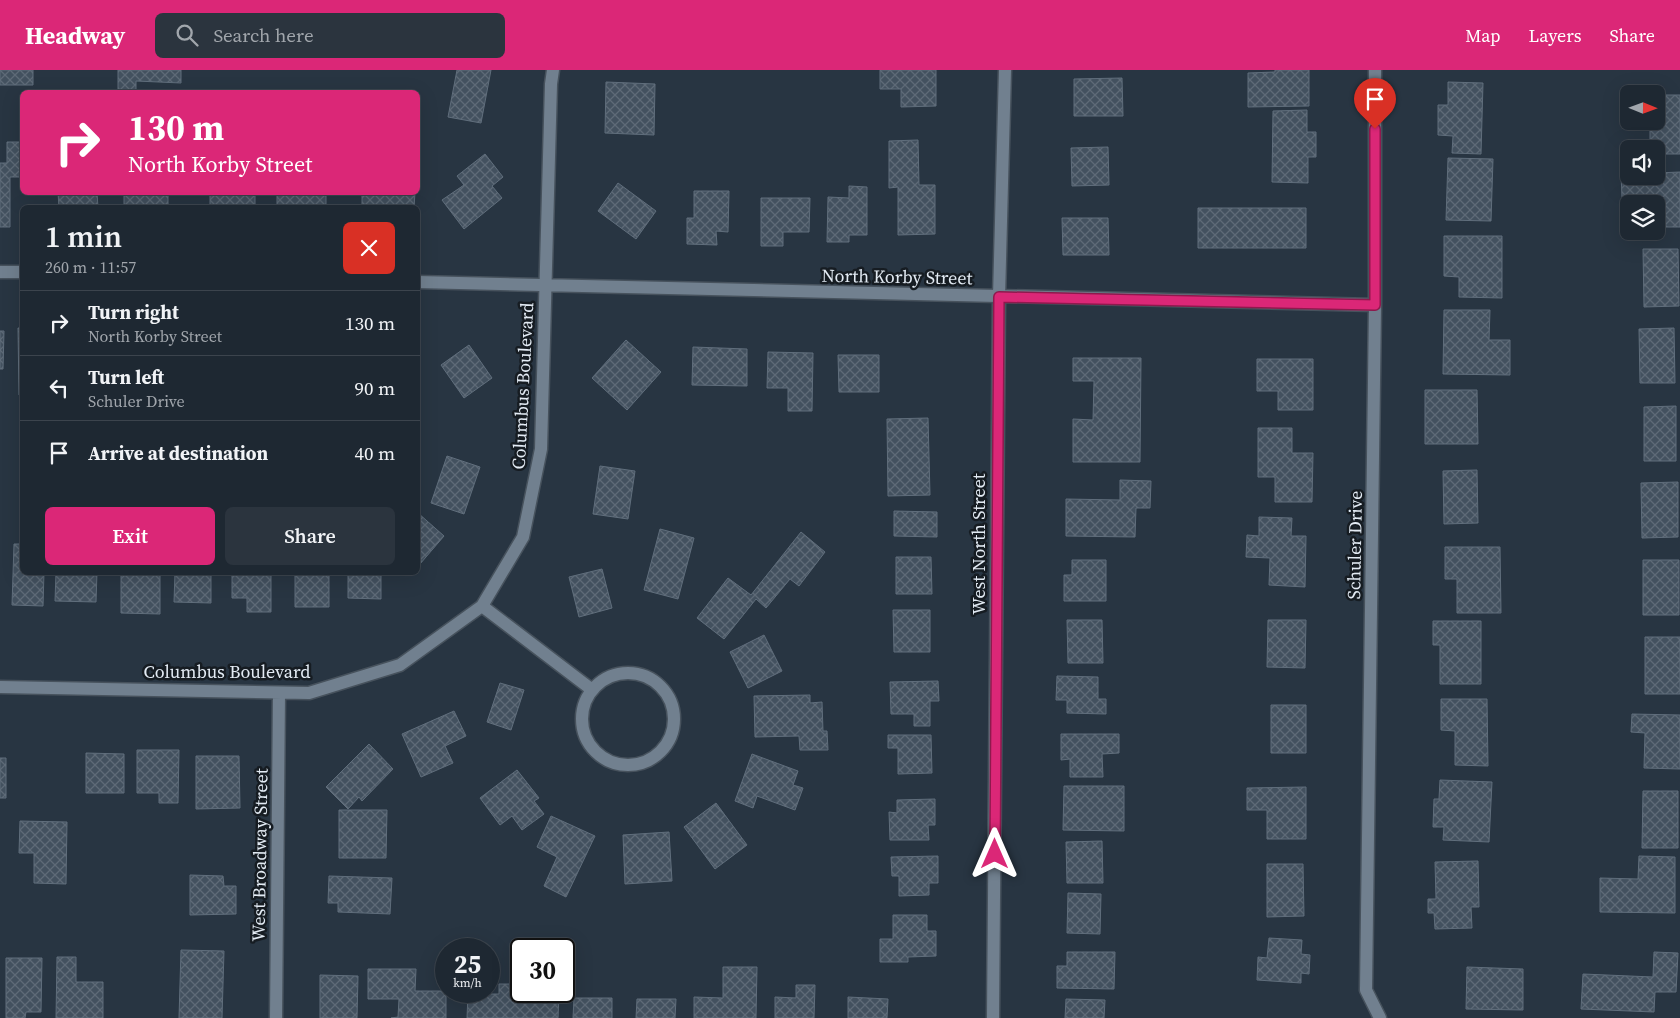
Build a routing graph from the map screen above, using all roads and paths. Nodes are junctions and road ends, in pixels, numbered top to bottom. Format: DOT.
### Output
graph roads {
  1 [pos="553,70"];
  2 [pos="1005,70"];
  3 [pos="1376,70"];
  4 [pos="0,272"];
  5 [pos="20,272"];
  6 [pos="420,282"];
  7 [pos="545,286"];
  8 [pos="999,297"];
  9 [pos="1375,305"];
  10 [pos="482,606"];
  11 [pos="0,687"];
  12 [pos="591,689"];
  13 [pos="280,693"];
  14 [pos="276,1018"];
  15 [pos="993,1018"];
  16 [pos="1380,1018"];
  1 -- 7 [label="street, Columbus Boulevard"];
  2 -- 8 [label="street, West North Street"];
  3 -- 9 [label="street, Schuler Drive"];
  4 -- 5 [label="street"];
  6 -- 7 [label="street, North Korby Street"];
  7 -- 8 [label="street, North Korby Street"];
  7 -- 10 [label="street, Columbus Boulevard"];
  8 -- 9 [label="street, North Korby Street"];
  8 -- 15 [label="street, West North Street"];
  9 -- 16 [label="street, Schuler Drive"];
  10 -- 12 [label="street"];
  10 -- 13 [label="street, Columbus Boulevard"];
  11 -- 13 [label="street, Columbus Boulevard"];
  12 -- 12 [label="street"];
  13 -- 14 [label="street, West Broadway Street"];
}
